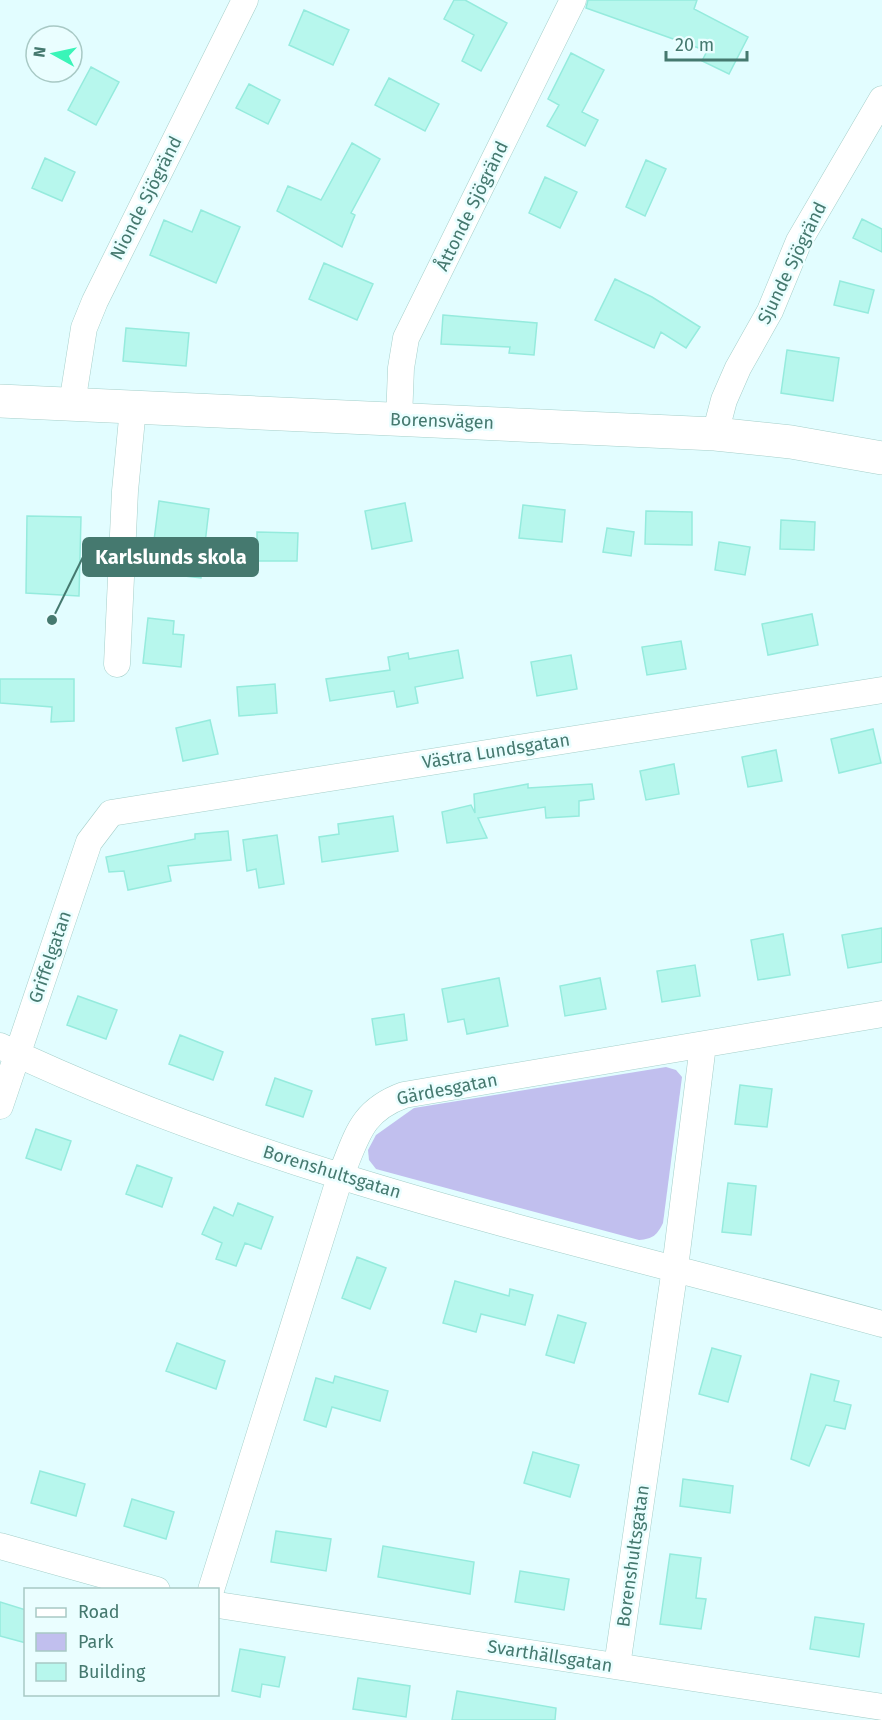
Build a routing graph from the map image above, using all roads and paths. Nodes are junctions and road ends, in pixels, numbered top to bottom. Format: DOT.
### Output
graph roads {
  1 [pos="245,0"];
  2 [pos="573,0"];
  3 [pos="882,99"];
  4 [pos="0,401"];
  5 [pos="72,404"];
  6 [pos="133,408"];
  7 [pos="399,419"];
  8 [pos="716,434"];
  9 [pos="882,458"];
  10 [pos="117,664"];
  11 [pos="882,690"];
  12 [pos="111,813"];
  13 [pos="882,1014"];
  14 [pos="703,1045"];
  15 [pos="9,1050"];
  16 [pos="0,1106"];
  17 [pos="340,1177"];
  18 [pos="675,1268"];
  19 [pos="882,1324"];
  20 [pos="0,1546"];
  21 [pos="150,1588"];
  22 [pos="213,1588"];
  23 [pos="219,1605"];
  24 [pos="617,1666"];
  25 [pos="882,1707"];
  1 -- 5 [label="street, Nionde Sjögränd"];
  2 -- 7 [label="street, Åttonde Sjögränd"];
  3 -- 8 [label="street, Sjunde Sjögränd"];
  4 -- 5 [label="street, Borensvägen"];
  5 -- 6 [label="street, Borensvägen"];
  6 -- 7 [label="street, Borensvägen"];
  6 -- 10 [label="street"];
  7 -- 8 [label="street, Borensvägen"];
  8 -- 9 [label="street, Borensvägen"];
  11 -- 12 [label="street, Västra Lundsgatan"];
  12 -- 15 [label="street, Griffelgatan"];
  13 -- 14 [label="street, Gärdesgatan"];
  14 -- 17 [label="street, Gärdesgatan"];
  14 -- 18 [label="street, Borenshultsgatan"];
  15 -- 16 [label="street, Griffelgatan"];
  15 -- 17 [label="street, Borenshultsgatan"];
  17 -- 18 [label="street, Borenshultsgatan"];
  17 -- 22 [label="street, Gärdesgatan"];
  18 -- 19 [label="street, Borenshultsgatan"];
  18 -- 24 [label="street, Borenshultsgatan"];
  20 -- 21 [label="street"];
  23 -- 24 [label="street, Svarthällsgatan"];
  24 -- 25 [label="street, Svarthällsgatan"];
}
